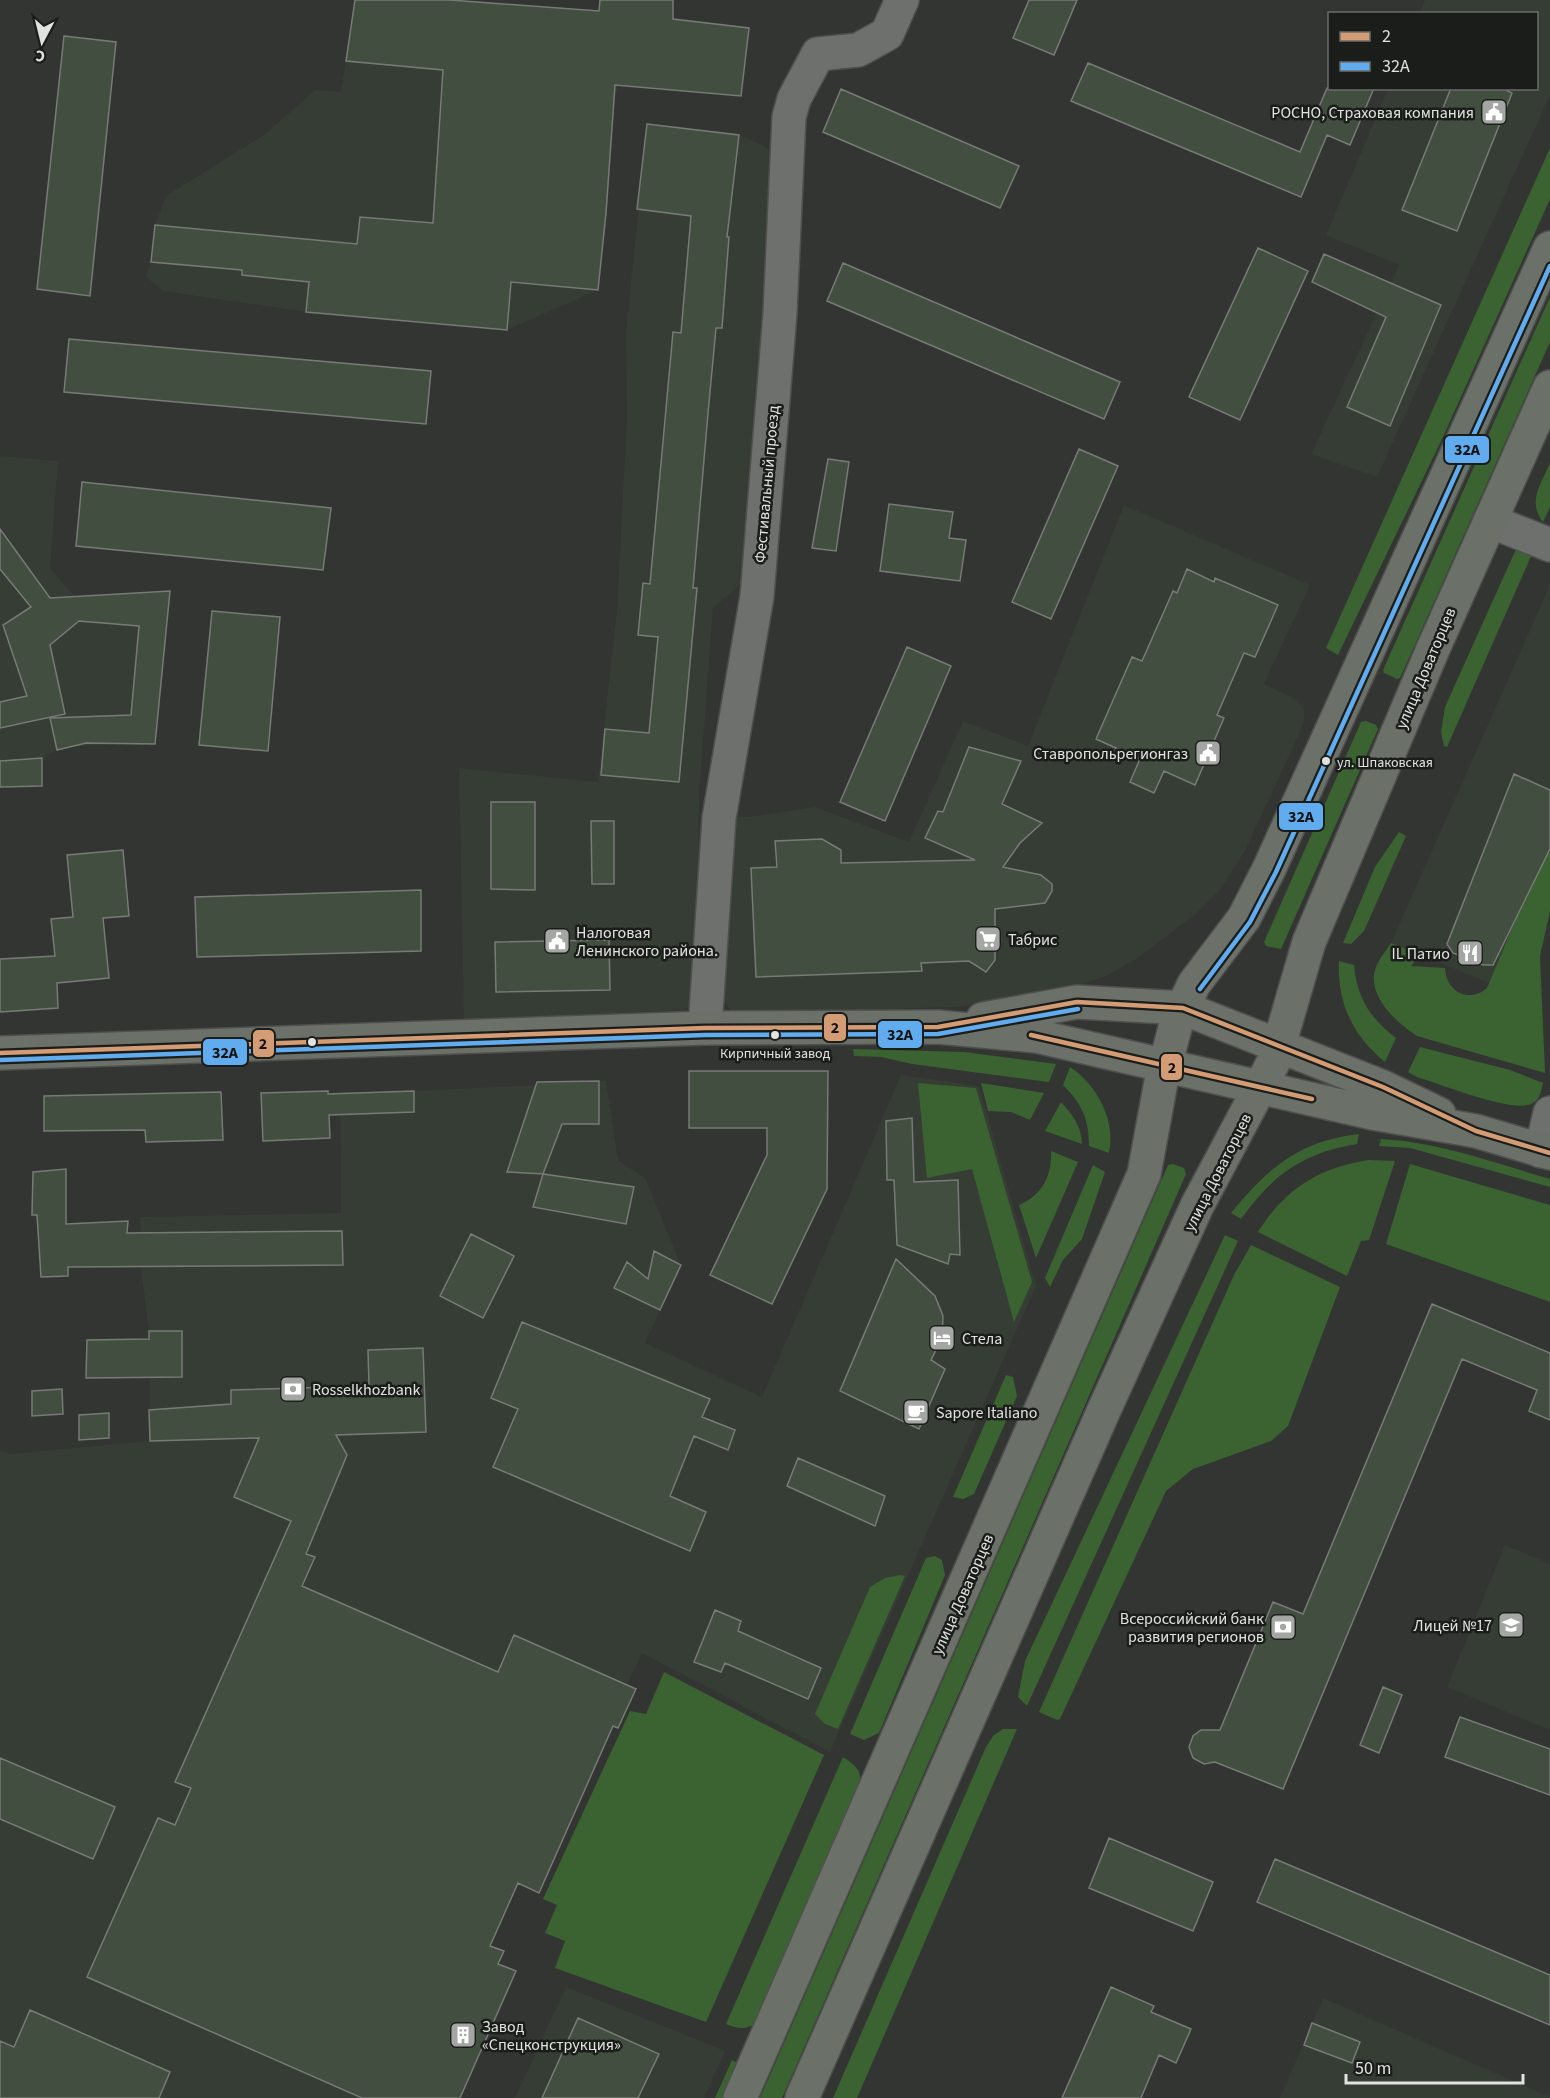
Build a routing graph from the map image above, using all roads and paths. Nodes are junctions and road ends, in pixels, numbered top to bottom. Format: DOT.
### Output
graph roads {
  1 [pos="902,0"];
  2 [pos="1550,248"];
  3 [pos="1550,387"];
  4 [pos="1490,521"];
  5 [pos="1550,545"];
  6 [pos="1189,996"];
  7 [pos="938,1027"];
  8 [pos="705,1028"];
  9 [pos="0,1053"];
  10 [pos="1550,1113"];
  11 [pos="1476,1131"];
  12 [pos="1545,1152"];
  13 [pos="740,2098"];
  14 [pos="802,2098"];
  1 -- 8 [label="street, Фестивальный проезд"];
  2 -- 6 [label="main road"];
  3 -- 4 [label="main road, улица Доваторцев"];
  4 -- 5 [label="street"];
  4 -- 14 [label="main road, улица Доваторцев"];
  6 -- 7 [label="main road"];
  6 -- 11 [label="main road"];
  6 -- 13 [label="main road, улица Доваторцев"];
  7 -- 8 [label="main road"];
  7 -- 11 [label="main road"];
  8 -- 9 [label="main road"];
  10 -- 12 [label="street"];
  11 -- 12 [label="main road"];
}
